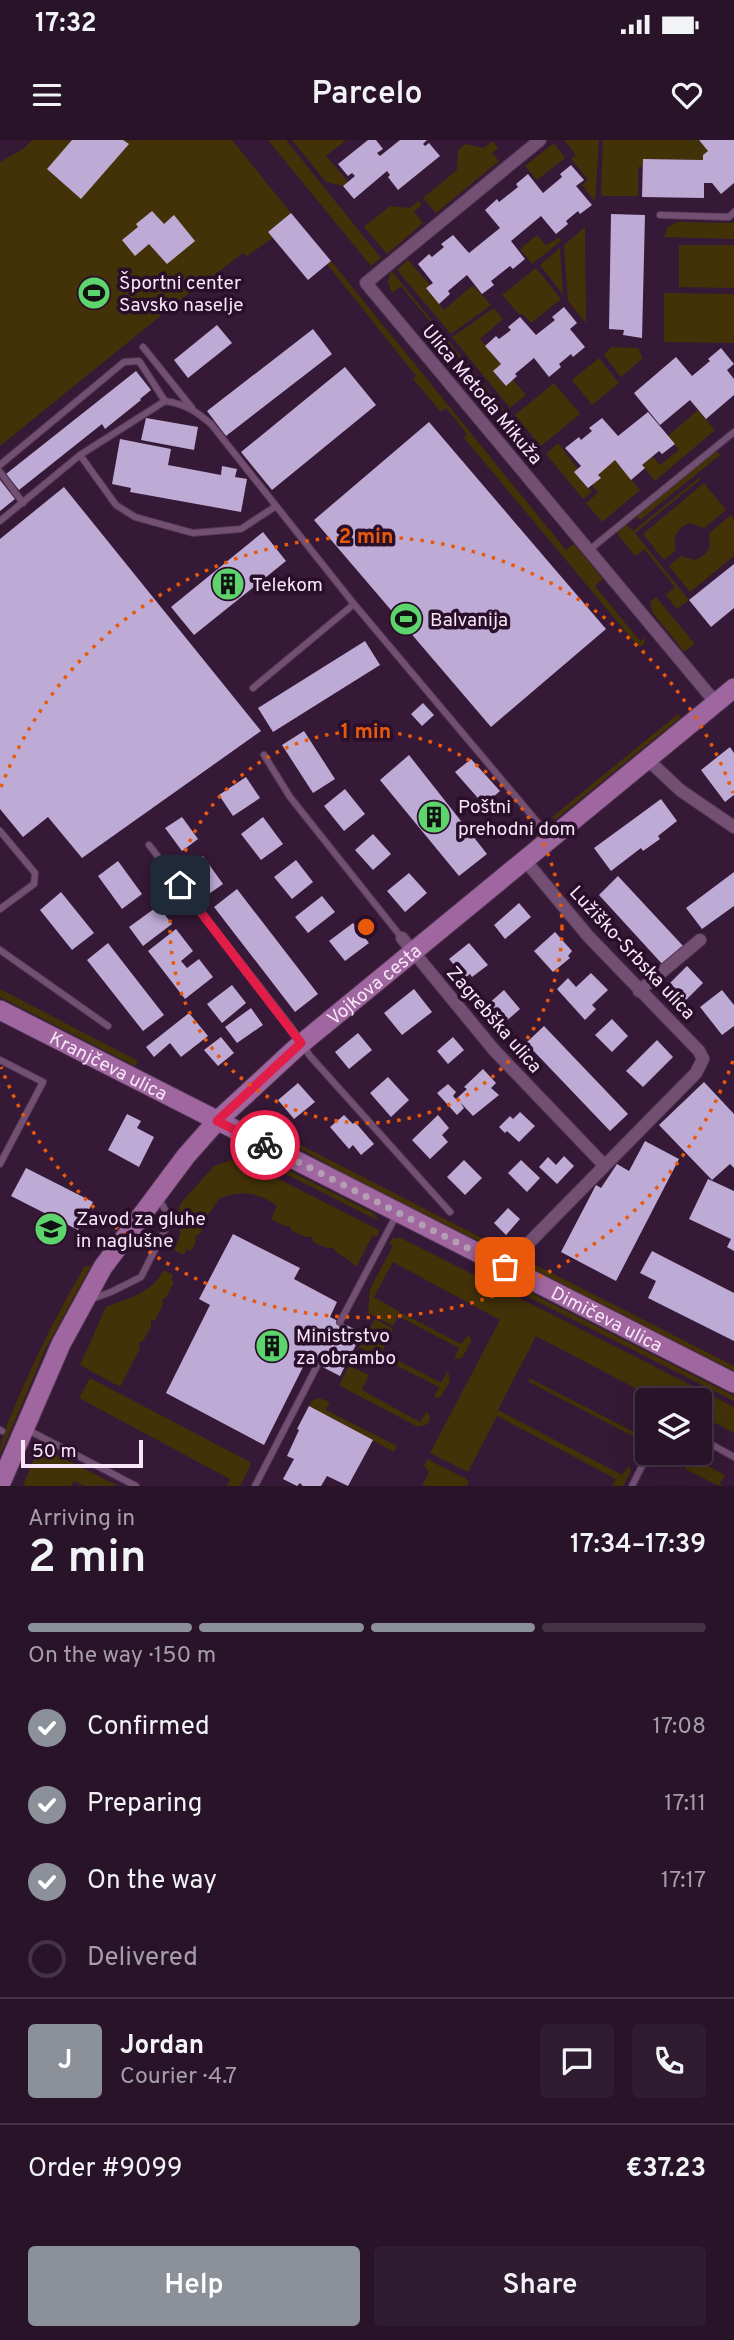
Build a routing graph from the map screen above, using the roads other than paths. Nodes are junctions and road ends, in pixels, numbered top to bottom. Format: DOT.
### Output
graph roads {
  1 [pos="540,140"];
  2 [pos="734,212"];
  3 [pos="660,215"];
  4 [pos="143,347"];
  5 [pos="165,401"];
  6 [pos="194,409"];
  7 [pos="734,432"];
  8 [pos="80,455"];
  9 [pos="0,465"];
  10 [pos="0,472"];
  11 [pos="23,503"];
  12 [pos="276,506"];
  13 [pos="0,521"];
  14 [pos="589,551"];
  15 [pos="354,604"];
  16 [pos="253,688"];
  17 [pos="734,688"];
  18 [pos="716,703"];
  19 [pos="264,755"];
  20 [pos="648,759"];
  21 [pos="734,827"];
  22 [pos="0,831"];
  23 [pos="550,838"];
  24 [pos="149,845"];
  25 [pos="524,859"];
  26 [pos="0,909"];
  27 [pos="700,940"];
  28 [pos="407,944"];
  29 [pos="0,950"];
  30 [pos="639,990"];
  31 [pos="0,1010"];
  32 [pos="108,1026"];
  33 [pos="301,1043"];
  34 [pos="0,1060"];
  35 [pos="217,1121"];
  36 [pos="0,1164"];
  37 [pos="604,1165"];
  38 [pos="156,1195"];
  39 [pos="450,1212"];
  40 [pos="398,1213"];
  41 [pos="511,1261"];
  42 [pos="83,1302"];
  43 [pos="340,1322"];
  44 [pos="318,1364"];
  45 [pos="734,1383"];
  46 [pos="24,1428"];
  47 [pos="712,1445"];
  48 [pos="734,1457"];
  49 [pos="642,1465"];
  50 [pos="0,1485"];
  51 [pos="136,1486"];
  52 [pos="255,1486"];
  53 [pos="632,1486"];
  1 -- 14 [label="street, Ulica Metoda Mikuža"];
  2 -- 3 [label="lane"];
  4 -- 6 [label="lane"];
  5 -- 6 [label="lane"];
  5 -- 8 [label="lane"];
  5 -- 9 [label="lane"];
  6 -- 12 [label="lane"];
  7 -- 14 [label="lane"];
  8 -- 11 [label="lane"];
  8 -- 12 [label="lane"];
  10 -- 11 [label="lane"];
  11 -- 13 [label="lane"];
  12 -- 15 [label="lane"];
  14 -- 18 [label="street, Ulica Metoda Mikuža"];
  15 -- 16 [label="lane"];
  15 -- 23 [label="lane"];
  17 -- 18 [label="street, Vojkova cesta"];
  18 -- 20 [label="street, Vojkova cesta"];
  19 -- 28 [label="lane, Zagrebška ulica"];
  20 -- 21 [label="street"];
  20 -- 23 [label="street, Vojkova cesta"];
  22 -- 26 [label="lane"];
  23 -- 25 [label="street, Vojkova cesta"];
  24 -- 33 [label="lane"];
  25 -- 28 [label="street, Vojkova cesta"];
  25 -- 30 [label="street, Lužiško-Srbska ulica"];
  27 -- 30 [label="street"];
  28 -- 33 [label="street, Vojkova cesta"];
  28 -- 37 [label="street, Zagrebška ulica"];
  29 -- 32 [label="lane, Kranjčeva ulica"];
  30 -- 37 [label="street, Lužiško-Srbska ulica"];
  31 -- 35 [label="street, Kranjčeva ulica"];
  33 -- 35 [label="street, Vojkova cesta"];
  33 -- 39 [label="lane"];
  34 -- 36 [label="lane"];
  35 -- 38 [label="street, Vojkova cesta"];
  35 -- 40 [label="street, Dimičeva ulica"];
  37 -- 41 [label="street"];
  38 -- 42 [label="street, Vojkova cesta"];
  38 -- 42 [label="lane"];
  40 -- 41 [label="street, Dimičeva ulica"];
  40 -- 43 [label="lane"];
  41 -- 45 [label="street, Dimičeva ulica"];
  42 -- 46 [label="street, Vojkova cesta"];
  44 -- 52 [label="lane"];
  46 -- 50 [label="street, Vojkova cesta"];
  46 -- 51 [label="lane"];
  47 -- 48 [label="lane"];
  49 -- 53 [label="lane"];
}
